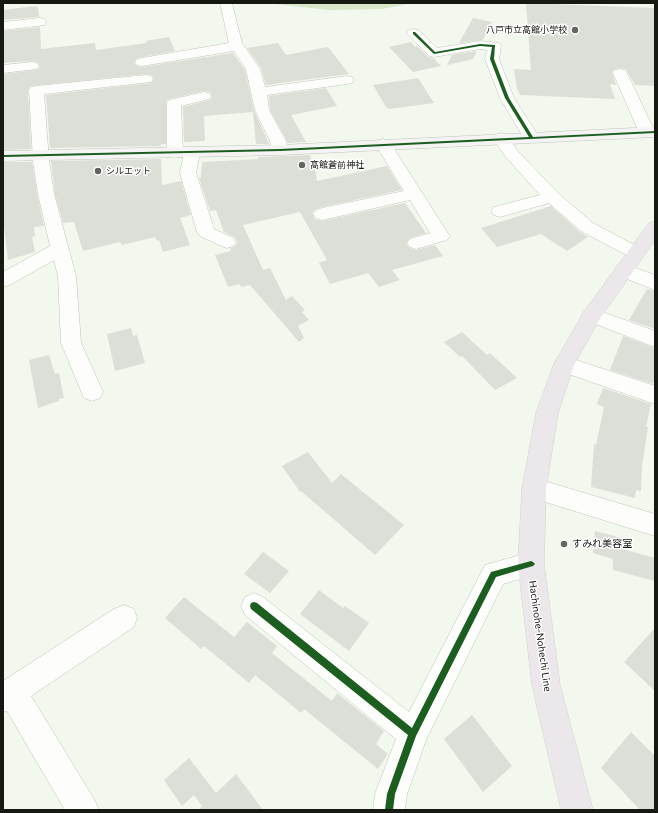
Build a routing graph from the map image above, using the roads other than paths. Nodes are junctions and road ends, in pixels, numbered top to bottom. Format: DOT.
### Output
graph roads {
  1 [pos="226,3"];
  2 [pos="40,22"];
  3 [pos="3,26"];
  4 [pos="414,33"];
  5 [pos="238,46"];
  6 [pos="142,62"];
  7 [pos="32,66"];
  8 [pos="3,69"];
  9 [pos="620,73"];
  10 [pos="146,79"];
  11 [pos="347,80"];
  12 [pos="259,92"];
  13 [pos="204,96"];
  14 [pos="651,132"];
  15 [pos="531,137"];
  16 [pos="501,138"];
  17 [pos="383,144"];
  18 [pos="280,150"];
  19 [pos="192,153"];
  20 [pos="175,154"];
  21 [pos="40,155"];
  22 [pos="3,156"];
  23 [pos="414,194"];
  24 [pos="552,197"];
  25 [pos="500,211"];
  26 [pos="322,214"];
  27 [pos="655,227"];
  28 [pos="227,242"];
  29 [pos="416,242"];
  30 [pos="61,248"];
  31 [pos="630,262"];
  32 [pos="3,280"];
  33 [pos="655,283"];
  34 [pos="592,315"];
  35 [pos="655,339"];
  36 [pos="564,364"];
  37 [pos="92,392"];
  38 [pos="655,395"];
  39 [pos="534,489"];
  40 [pos="655,525"];
  41 [pos="531,564"];
  42 [pos="254,606"];
  43 [pos="124,618"];
  44 [pos="8,695"];
  45 [pos="413,734"];
  46 [pos="83,810"];
  47 [pos="389,810"];
  48 [pos="577,810"];
  1 -- 5 [label="street"];
  2 -- 3 [label="street"];
  4 -- 15 [label="street"];
  5 -- 6 [label="street"];
  5 -- 12 [label="street"];
  7 -- 8 [label="street"];
  9 -- 14 [label="street"];
  10 -- 21 [label="street"];
  11 -- 12 [label="street"];
  12 -- 18 [label="street"];
  13 -- 20 [label="street"];
  14 -- 15 [label="street"];
  15 -- 16 [label="street"];
  16 -- 17 [label="street"];
  16 -- 24 [label="street"];
  17 -- 18 [label="street"];
  17 -- 23 [label="street"];
  18 -- 19 [label="street"];
  19 -- 20 [label="street"];
  19 -- 28 [label="street"];
  20 -- 21 [label="street"];
  21 -- 22 [label="street"];
  21 -- 30 [label="street"];
  23 -- 26 [label="street"];
  23 -- 29 [label="street"];
  24 -- 25 [label="street"];
  24 -- 31 [label="street"];
  27 -- 31 [label="main road, Hachinohe-Nohechi Line"];
  30 -- 32 [label="street"];
  30 -- 37 [label="street"];
  31 -- 33 [label="street"];
  31 -- 34 [label="main road, Hachinohe-Nohechi Line"];
  34 -- 35 [label="street"];
  34 -- 36 [label="main road, Hachinohe-Nohechi Line"];
  36 -- 38 [label="street"];
  36 -- 39 [label="main road, Hachinohe-Nohechi Line"];
  39 -- 40 [label="street"];
  39 -- 41 [label="main road, Hachinohe-Nohechi Line"];
  41 -- 45 [label="street"];
  41 -- 48 [label="main road, Hachinohe-Nohechi Line"];
  42 -- 45 [label="street"];
  43 -- 44 [label="street"];
  44 -- 46 [label="street"];
  45 -- 47 [label="street"];
}
